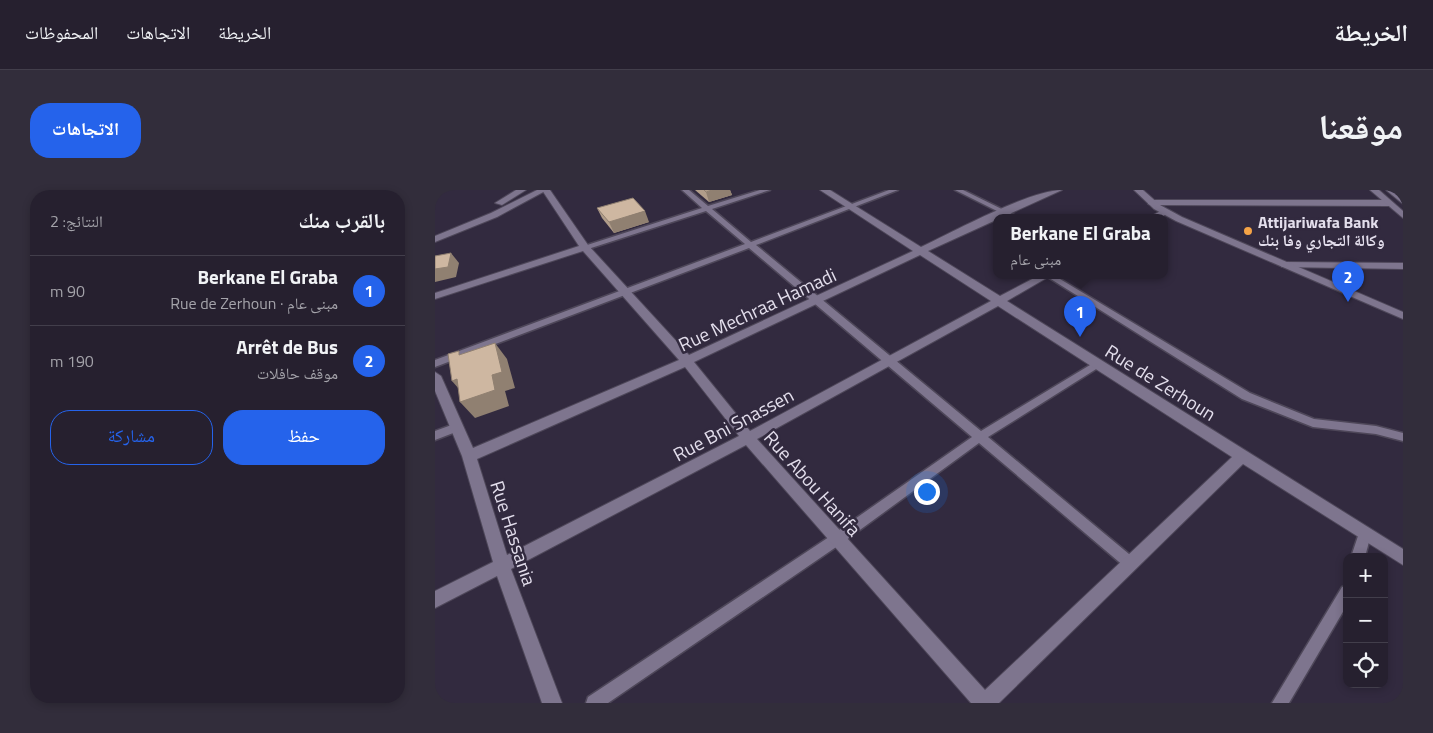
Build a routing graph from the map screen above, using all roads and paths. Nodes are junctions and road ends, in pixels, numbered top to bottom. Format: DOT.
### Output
graph roads {
  1 [pos="522,190"];
  2 [pos="544,190"];
  3 [pos="685,190"];
  4 [pos="767,190"];
  5 [pos="824,190"];
  6 [pos="895,190"];
  7 [pos="958,190"];
  8 [pos="1058,190"];
  9 [pos="1139,190"];
  10 [pos="1375,190"];
  11 [pos="1389,190"];
  12 [pos="1403,201"];
  13 [pos="1151,202"];
  14 [pos="1389,203"];
  15 [pos="851,207"];
  16 [pos="707,210"];
  17 [pos="1005,212"];
  18 [pos="1164,212"];
  19 [pos="1001,214"];
  20 [pos="1009,214"];
  21 [pos="1160,214"];
  22 [pos="1403,215"];
  23 [pos="993,218"];
  24 [pos="435,230"];
  25 [pos="435,239"];
  26 [pos="751,246"];
  27 [pos="585,247"];
  28 [pos="922,252"];
  29 [pos="1285,265"];
  30 [pos="1403,266"];
  31 [pos="1039,279"];
  32 [pos="1055,279"];
  33 [pos="626,293"];
  34 [pos="435,296"];
  35 [pos="816,301"];
  36 [pos="998,301"];
  37 [pos="1403,316"];
  38 [pos="889,360"];
  39 [pos="687,361"];
  40 [pos="435,364"];
  41 [pos="1098,364"];
  42 [pos="435,376"];
  43 [pos="457,427"];
  44 [pos="435,436"];
  45 [pos="980,437"];
  46 [pos="1403,437"];
  47 [pos="748,438"];
  48 [pos="469,456"];
  49 [pos="1242,456"];
  50 [pos="1365,534"];
  51 [pos="837,539"];
  52 [pos="1360,553"];
  53 [pos="1403,558"];
  54 [pos="1130,563"];
  55 [pos="502,566"];
  56 [pos="1343,598"];
  57 [pos="435,600"];
  58 [pos="552,703"];
  59 [pos="593,703"];
  60 [pos="984,703"];
  61 [pos="1280,703"];
  1 -- 24 [label="street"];
  2 -- 25 [label="street"];
  2 -- 27 [label="street, Rue Abou Hanifa"];
  3 -- 16 [label="lane"];
  4 -- 16 [label="lane"];
  5 -- 15 [label="street, Rue de Zerhoun"];
  6 -- 15 [label="lane"];
  7 -- 17 [label="lane"];
  8 -- 17 [label="street, Rue Mechraa Hamadi"];
  9 -- 13 [label="street"];
  10 -- 14 [label="street"];
  11 -- 12 [label="street"];
  13 -- 14 [label="street"];
  13 -- 18 [label="street"];
  14 -- 22 [label="street"];
  15 -- 26 [label="lane"];
  15 -- 28 [label="street, Rue de Zerhoun"];
  16 -- 26 [label="lane"];
  16 -- 27 [label="lane"];
  17 -- 19 [label="street, Rue Mechraa Hamadi"];
  17 -- 20 [label="lane"];
  18 -- 21 [label="street"];
  18 -- 29 [label="street"];
  23 -- 28 [label="street, Rue Mechraa Hamadi"];
  26 -- 33 [label="lane"];
  26 -- 35 [label="lane"];
  27 -- 33 [label="street, Rue Abou Hanifa"];
  27 -- 34 [label="street"];
  28 -- 35 [label="street, Rue Mechraa Hamadi"];
  28 -- 36 [label="street, Rue de Zerhoun"];
  29 -- 30 [label="street"];
  29 -- 37 [label="street"];
  31 -- 36 [label="street, Rue Bni Snassen"];
  32 -- 46 [label="lane"];
  33 -- 39 [label="street, Rue Abou Hanifa"];
  33 -- 40 [label="lane"];
  35 -- 38 [label="lane"];
  35 -- 39 [label="street, Rue Mechraa Hamadi"];
  36 -- 38 [label="street, Rue Bni Snassen"];
  36 -- 41 [label="street, Rue de Zerhoun"];
  38 -- 45 [label="lane"];
  38 -- 47 [label="street, Rue Bni Snassen"];
  39 -- 47 [label="street, Rue Abou Hanifa"];
  39 -- 48 [label="street, Rue Mechraa Hamadi"];
  41 -- 45 [label="lane"];
  41 -- 49 [label="street, Rue de Zerhoun"];
  42 -- 43 [label="street, Rue Hassania"];
  43 -- 44 [label="lane"];
  43 -- 48 [label="street, Rue Hassania"];
  45 -- 51 [label="lane"];
  45 -- 54 [label="lane"];
  47 -- 51 [label="street, Rue Abou Hanifa"];
  47 -- 55 [label="street, Rue Bni Snassen"];
  48 -- 55 [label="street, Rue Hassania"];
  49 -- 50 [label="street, Rue de Zerhoun"];
  49 -- 54 [label="street"];
  50 -- 52 [label="lane"];
  50 -- 53 [label="street, Rue de Zerhoun"];
  51 -- 59 [label="lane"];
  51 -- 60 [label="street, Rue Abou Hanifa"];
  54 -- 60 [label="street"];
  55 -- 57 [label="street, Rue Bni Snassen"];
  55 -- 58 [label="street, Rue Hassania"];
  56 -- 61 [label="lane"];
}
